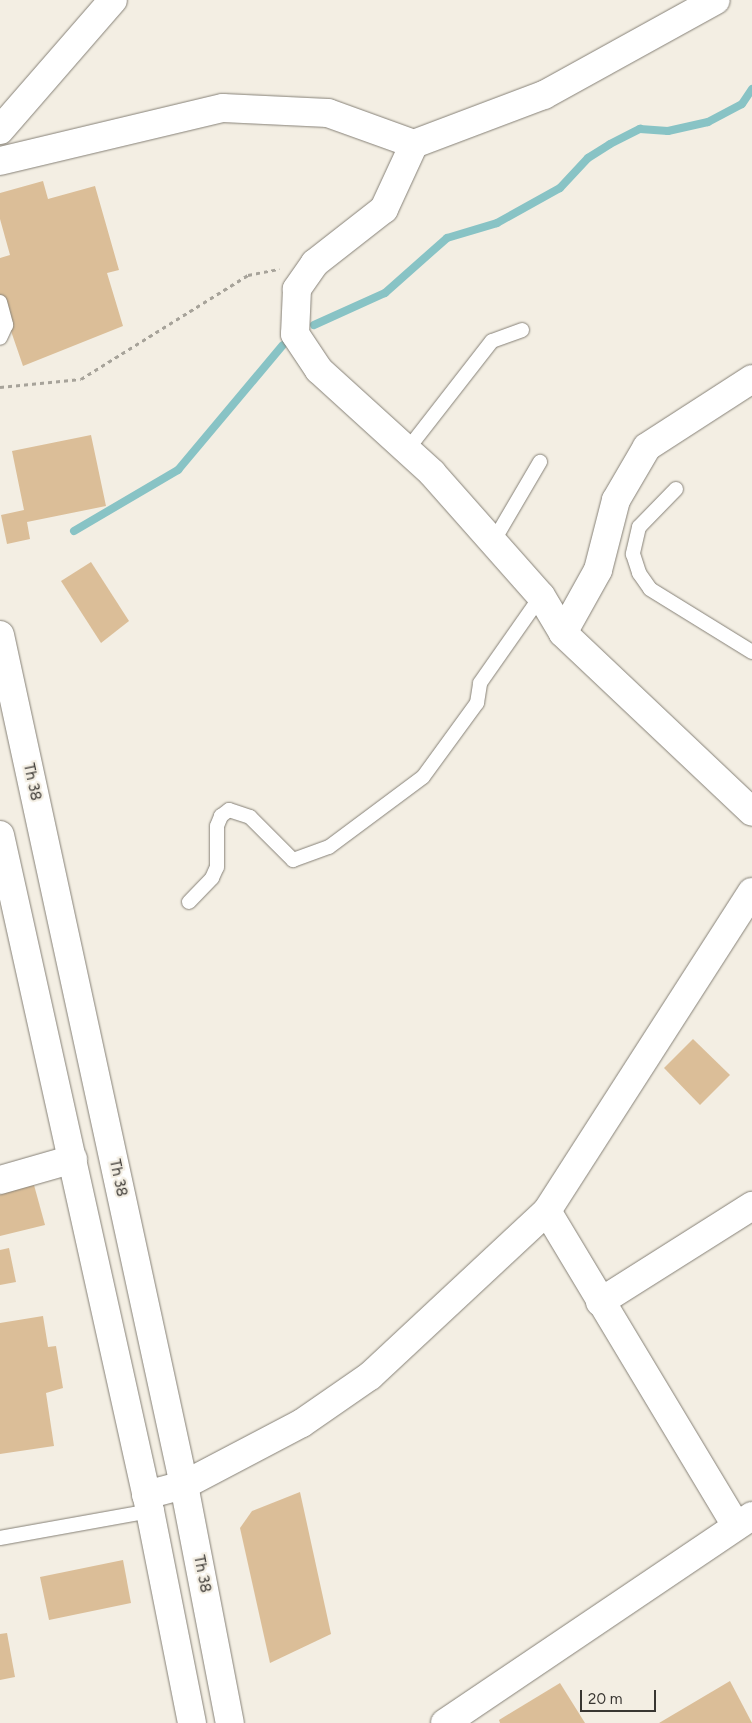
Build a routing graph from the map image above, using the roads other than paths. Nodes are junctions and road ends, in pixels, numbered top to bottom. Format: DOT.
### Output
graph roads {
  1 [pos="114,0"];
  2 [pos="716,0"];
  3 [pos="0,130"];
  4 [pos="414,144"];
  5 [pos="0,161"];
  6 [pos="0,302"];
  7 [pos="522,330"];
  8 [pos="0,338"];
  9 [pos="752,379"];
  10 [pos="407,450"];
  11 [pos="540,462"];
  12 [pos="676,489"];
  13 [pos="493,542"];
  14 [pos="541,596"];
  15 [pos="563,633"];
  16 [pos="0,634"];
  17 [pos="752,652"];
  18 [pos="752,812"];
  19 [pos="0,835"];
  20 [pos="752,892"];
  21 [pos="189,902"];
  22 [pos="73,1158"];
  23 [pos="0,1180"];
  24 [pos="752,1206"];
  25 [pos="547,1211"];
  26 [pos="600,1302"];
  27 [pos="184,1485"];
  28 [pos="148,1503"];
  29 [pos="744,1521"];
  30 [pos="0,1538"];
  31 [pos="192,1723"];
  32 [pos="230,1723"];
  33 [pos="445,1723"];
  1 -- 3 [label="street"];
  2 -- 4 [label="street"];
  4 -- 5 [label="street"];
  4 -- 10 [label="street"];
  6 -- 8 [label="lane"];
  7 -- 10 [label="lane"];
  9 -- 15 [label="street"];
  10 -- 13 [label="street"];
  11 -- 13 [label="lane"];
  12 -- 17 [label="lane"];
  13 -- 14 [label="street"];
  14 -- 15 [label="street"];
  14 -- 21 [label="lane"];
  15 -- 18 [label="street"];
  16 -- 27 [label="street, Th 38"];
  19 -- 22 [label="street"];
  20 -- 25 [label="street"];
  22 -- 23 [label="street"];
  22 -- 28 [label="street"];
  24 -- 26 [label="street"];
  25 -- 26 [label="street"];
  25 -- 27 [label="street"];
  26 -- 29 [label="street"];
  27 -- 28 [label="street"];
  27 -- 32 [label="street, Th 38"];
  28 -- 30 [label="lane"];
  28 -- 31 [label="street"];
  29 -- 33 [label="street"];
}
